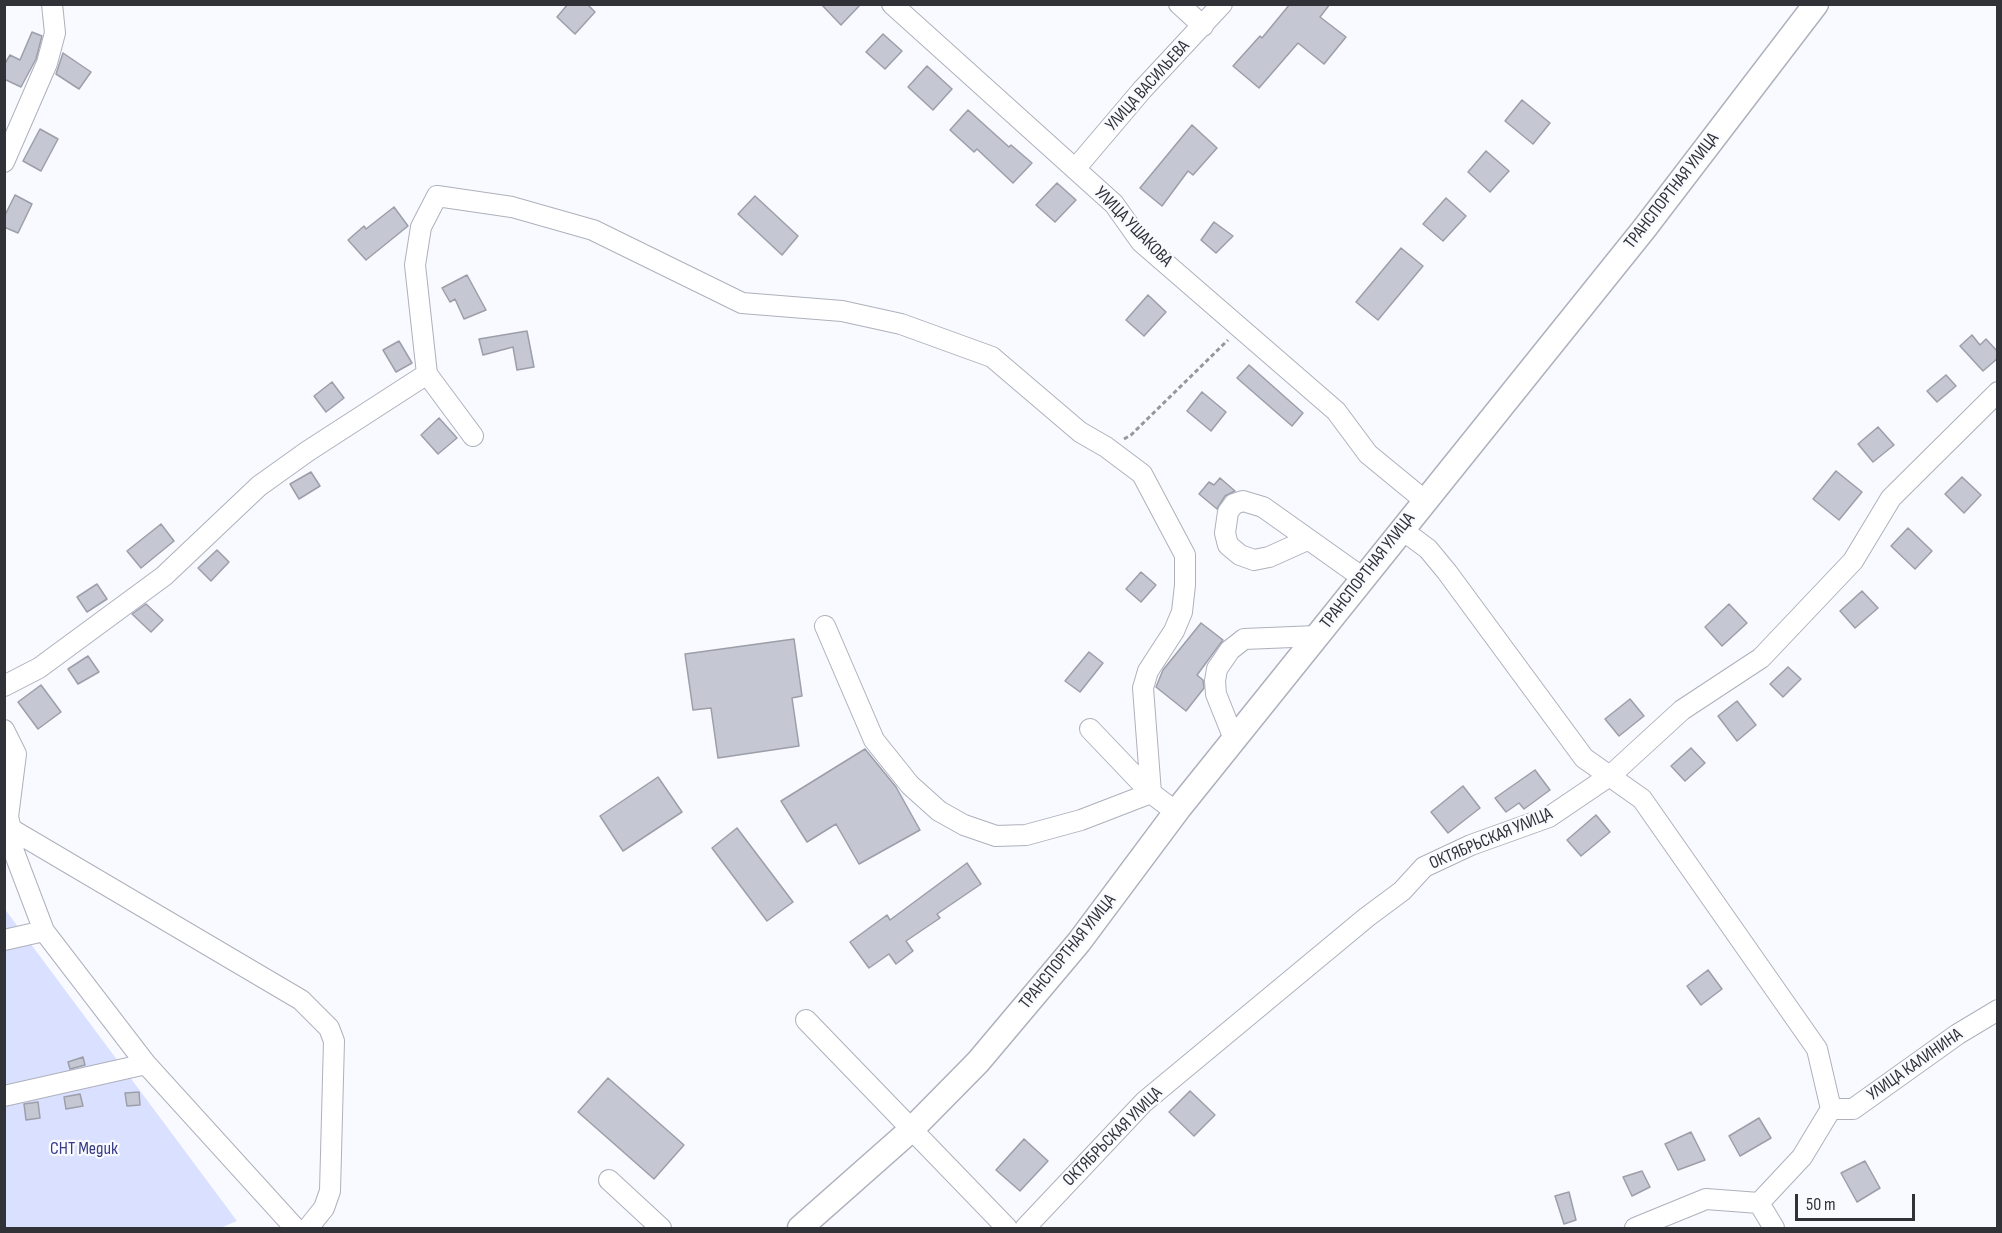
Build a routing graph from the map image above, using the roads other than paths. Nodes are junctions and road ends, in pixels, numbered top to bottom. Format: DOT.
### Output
graph roads {
  1 [pos="52,4"];
  2 [pos="892,4"];
  3 [pos="1179,4"];
  4 [pos="1222,4"];
  5 [pos="1816,4"];
  6 [pos="1203,26"];
  7 [pos="4,162"];
  8 [pos="1075,169"];
  9 [pos="427,374"];
  10 [pos="1998,392"];
  11 [pos="473,436"];
  12 [pos="1424,500"];
  13 [pos="1401,529"];
  14 [pos="1307,540"];
  15 [pos="1363,578"];
  16 [pos="825,626"];
  17 [pos="1317,636"];
  18 [pos="4,686"];
  19 [pos="1090,729"];
  20 [pos="4,730"];
  21 [pos="1234,739"];
  22 [pos="1611,776"];
  23 [pos="1151,793"];
  24 [pos="1176,812"];
  25 [pos="11,830"];
  26 [pos="44,931"];
  27 [pos="4,940"];
  28 [pos="1998,1010"];
  29 [pos="806,1020"];
  30 [pos="146,1064"];
  31 [pos="4,1096"];
  32 [pos="1831,1108"];
  33 [pos="912,1129"];
  34 [pos="609,1180"];
  35 [pos="1759,1203"];
  36 [pos="296,1228"];
  37 [pos="308,1228"];
  38 [pos="661,1228"];
  39 [pos="800,1228"];
  40 [pos="1007,1228"];
  41 [pos="1025,1228"];
  42 [pos="1635,1228"];
  43 [pos="1774,1228"];
  1 -- 7 [label="street"];
  2 -- 8 [label="street, УЛИЦА УШАКОВА"];
  3 -- 6 [label="street"];
  4 -- 6 [label="street, УЛИЦА ВАСИЛЬЕВА"];
  5 -- 12 [label="main road, ТРАНСПОРТНАЯ УЛИЦА"];
  6 -- 8 [label="street, УЛИЦА ВАСИЛЬЕВА"];
  8 -- 12 [label="street, УЛИЦА УШАКОВА"];
  9 -- 11 [label="street"];
  9 -- 18 [label="street"];
  9 -- 23 [label="street"];
  10 -- 22 [label="street, ОКТЯБРЬСКАЯ УЛИЦА"];
  12 -- 13 [label="main road, ТРАНСПОРТНАЯ УЛИЦА"];
  13 -- 15 [label="main road, ТРАНСПОРТНАЯ УЛИЦА"];
  13 -- 22 [label="street"];
  14 -- 15 [label="street"];
  15 -- 17 [label="main road, ТРАНСПОРТНАЯ УЛИЦА"];
  16 -- 23 [label="street"];
  17 -- 21 [label="main road, ТРАНСПОРТНАЯ УЛИЦА"];
  17 -- 21 [label="street"];
  19 -- 23 [label="street"];
  20 -- 25 [label="street"];
  21 -- 24 [label="main road, ТРАНСПОРТНАЯ УЛИЦА"];
  22 -- 32 [label="street"];
  22 -- 41 [label="street, ОКТЯБРЬСКАЯ УЛИЦА"];
  23 -- 24 [label="street"];
  24 -- 33 [label="main road, ТРАНСПОРТНАЯ УЛИЦА"];
  25 -- 26 [label="street"];
  25 -- 37 [label="street"];
  26 -- 27 [label="street"];
  26 -- 30 [label="street"];
  28 -- 32 [label="street, УЛИЦА КАЛИНИНА"];
  29 -- 33 [label="street"];
  30 -- 31 [label="street"];
  30 -- 36 [label="street"];
  32 -- 35 [label="street"];
  33 -- 39 [label="main road, ТРАНСПОРТНАЯ УЛИЦА"];
  33 -- 40 [label="street"];
  34 -- 38 [label="street"];
  35 -- 42 [label="street"];
  35 -- 43 [label="street"];
}
